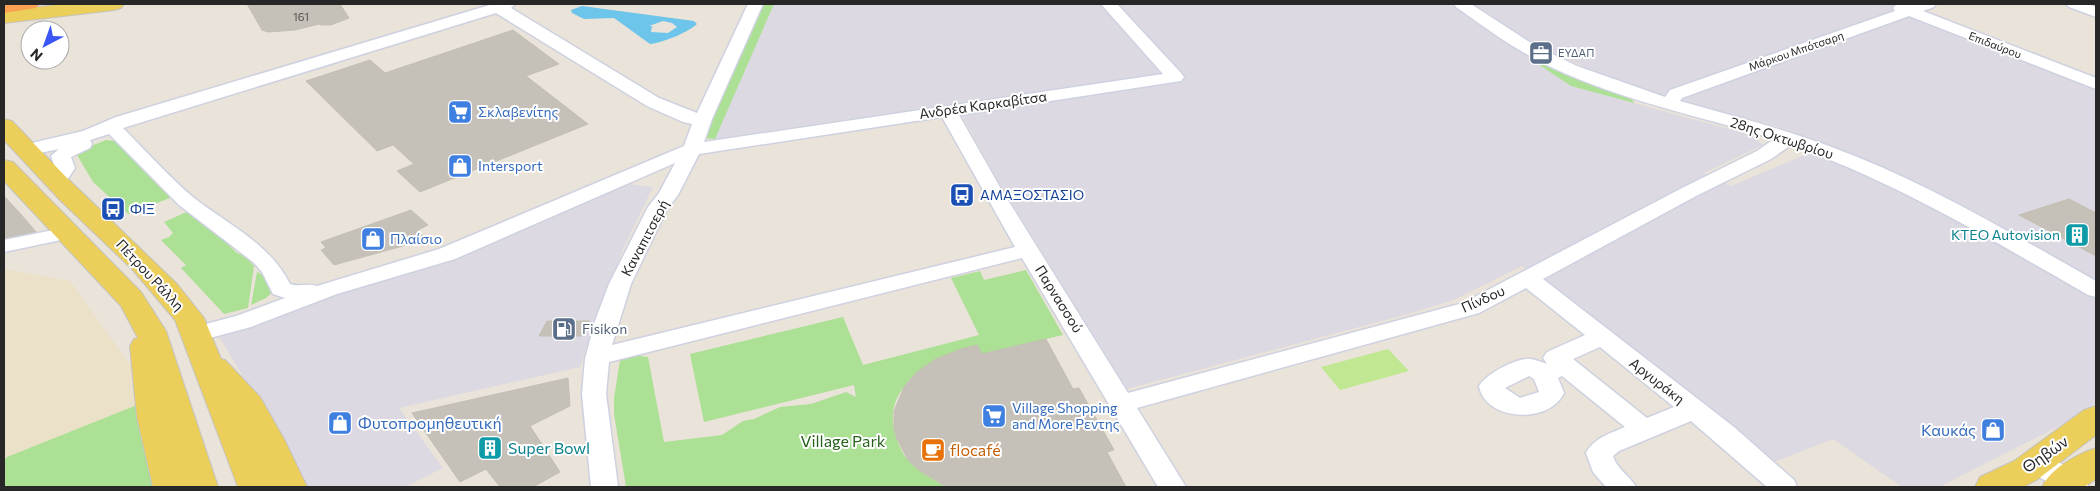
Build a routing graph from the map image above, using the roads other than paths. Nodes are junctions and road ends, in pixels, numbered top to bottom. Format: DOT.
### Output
graph roads {
  1 [pos="29,4"];
  2 [pos="114,4"];
  3 [pos="756,4"];
  4 [pos="1108,4"];
  5 [pos="1461,4"];
  6 [pos="1929,4"];
  7 [pos="2074,4"];
  8 [pos="503,5"];
  9 [pos="4,7"];
  10 [pos="1901,8"];
  11 [pos="2096,12"];
  12 [pos="4,17"];
  13 [pos="2096,84"];
  14 [pos="1668,104"];
  15 [pos="947,110"];
  16 [pos="703,119"];
  17 [pos="4,126"];
  18 [pos="116,132"];
  19 [pos="1788,138"];
  20 [pos="692,149"];
  21 [pos="26,150"];
  22 [pos="4,167"];
  23 [pos="630,176"];
  24 [pos="57,181"];
  25 [pos="658,207"];
  26 [pos="68,233"];
  27 [pos="4,246"];
  28 [pos="1029,250"];
  29 [pos="1528,278"];
  30 [pos="281,288"];
  31 [pos="329,289"];
  32 [pos="2096,290"];
  33 [pos="142,314"];
  34 [pos="225,328"];
  35 [pos="1601,337"];
  36 [pos="200,346"];
  37 [pos="598,357"];
  38 [pos="1122,403"];
  39 [pos="1694,409"];
  40 [pos="2096,418"];
  41 [pos="1645,430"];
  42 [pos="2096,461"];
  43 [pos="2053,479"];
  44 [pos="170,487"];
  45 [pos="201,487"];
  46 [pos="254,487"];
  47 [pos="290,487"];
  48 [pos="604,487"];
  49 [pos="1172,487"];
  50 [pos="1622,487"];
  51 [pos="1784,487"];
  52 [pos="1992,487"];
  1 -- 9 [label="highway"];
  2 -- 12 [label="main road"];
  3 -- 16 [label="street, Καναπιτσερή"];
  4 -- 15 [label="street, Ανδρέα Καρκαβίτσα"];
  5 -- 14 [label="street, 28ης Οκτωβρίου"];
  6 -- 10 [label="street, Μάρκου Μπότσαρη"];
  7 -- 11 [label="street"];
  8 -- 16 [label="street"];
  8 -- 18 [label="street"];
  10 -- 13 [label="street, Επιδαύρου"];
  10 -- 14 [label="street, Μάρκου Μπότσαρη"];
  14 -- 19 [label="street, 28ης Οκτωβρίου"];
  15 -- 20 [label="street, Ανδρέα Καρκαβίτσα"];
  15 -- 28 [label="street, Παρνασσού"];
  16 -- 20 [label="street, Καναπιτσερή"];
  17 -- 21 [label="main road, Πέτρου Ράλλη"];
  18 -- 21 [label="street"];
  18 -- 24 [label="street"];
  18 -- 30 [label="street"];
  19 -- 29 [label="street, Πίνδου"];
  19 -- 32 [label="street, 28ης Οκτωβρίου"];
  20 -- 23 [label="street, Ανδρέα Καρκαβίτσα"];
  20 -- 25 [label="street, Καναπιτσερή"];
  21 -- 24 [label="main road, Πέτρου Ράλλη"];
  22 -- 26 [label="main road"];
  23 -- 25 [label="street"];
  23 -- 31 [label="street, Ανδρέα Καρκαβίτσα"];
  24 -- 36 [label="main road, Πέτρου Ράλλη"];
  25 -- 37 [label="street, Καναπιτσερή"];
  26 -- 27 [label="street"];
  26 -- 33 [label="main road"];
  28 -- 37 [label="street"];
  28 -- 38 [label="street, Παρνασσού"];
  29 -- 35 [label="street, Αργυράκη"];
  29 -- 38 [label="street, Πίνδου"];
  30 -- 31 [label="street"];
  30 -- 34 [label="street"];
  31 -- 34 [label="street"];
  33 -- 44 [label="main road"];
  33 -- 45 [label="main road"];
  34 -- 36 [label="street"];
  35 -- 39 [label="street, Αργυράκη"];
  35 -- 41 [label="street"];
  36 -- 46 [label="main road, Πέτρου Ράλλη"];
  36 -- 47 [label="main road"];
  37 -- 48 [label="street, Καναπιτσερή"];
  38 -- 49 [label="street, Παρνασσού"];
  39 -- 41 [label="street"];
  39 -- 51 [label="street, Αργυράκη"];
  40 -- 43 [label="main road, Θηβών"];
  41 -- 50 [label="street"];
  42 -- 43 [label="main road, Θηβών"];
  43 -- 52 [label="main road, Θηβών"];
}
